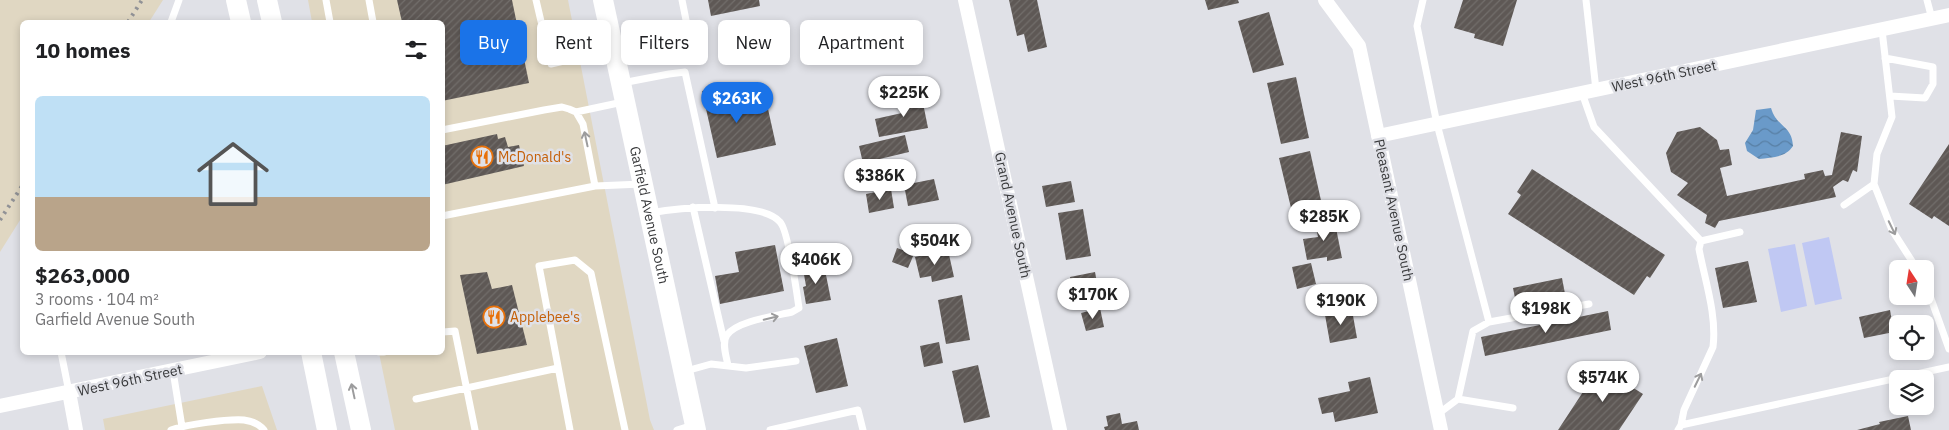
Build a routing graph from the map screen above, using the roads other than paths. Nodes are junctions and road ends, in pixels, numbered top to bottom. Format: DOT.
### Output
graph roads {
  1 [pos="179,0"];
  2 [pos="236,0"];
  3 [pos="267,0"];
  4 [pos="326,0"];
  5 [pos="368,0"];
  6 [pos="536,0"];
  7 [pos="603,0"];
  8 [pos="682,0"];
  9 [pos="965,0"];
  10 [pos="1325,0"];
  11 [pos="1423,0"];
  12 [pos="1586,0"];
  13 [pos="1927,0"];
  14 [pos="1949,16"];
  15 [pos="1932,19"];
  16 [pos="172,20"];
  17 [pos="241,20"];
  18 [pos="272,20"];
  19 [pos="330,20"];
  20 [pos="373,20"];
  21 [pos="1882,30"];
  22 [pos="614,51"];
  23 [pos="1885,58"];
  24 [pos="1589,92"];
  25 [pos="623,93"];
  26 [pos="1890,96"];
  27 [pos="576,112"];
  28 [pos="1437,124"];
  29 [pos="445,129"];
  30 [pos="1378,136"];
  31 [pos="643,184"];
  32 [pos="1874,184"];
  33 [pos="595,186"];
  34 [pos="1844,205"];
  35 [pos="693,208"];
  36 [pos="715,208"];
  37 [pos="649,213"];
  38 [pos="445,215"];
  39 [pos="1740,232"];
  40 [pos="1701,240"];
  41 [pos="1910,260"];
  42 [pos="1589,304"];
  43 [pos="1933,305"];
  44 [pos="1489,322"];
  45 [pos="445,332"];
  46 [pos="724,342"];
  47 [pos="1949,349"];
  48 [pos="62,355"];
  49 [pos="246,355"];
  50 [pos="311,355"];
  51 [pos="345,355"];
  52 [pos="796,361"];
  53 [pos="728,366"];
  54 [pos="1949,367"];
  55 [pos="558,368"];
  56 [pos="173,371"];
  57 [pos="683,371"];
  58 [pos="466,388"];
  59 [pos="69,392"];
  60 [pos="416,399"];
  61 [pos="1458,399"];
  62 [pos="0,406"];
  63 [pos="1513,408"];
  64 [pos="1437,415"];
  65 [pos="182,427"];
  66 [pos="689,428"];
  67 [pos="1679,428"];
  68 [pos="76,430"];
  69 [pos="171,430"];
  70 [pos="264,430"];
  71 [pos="327,430"];
  72 [pos="361,430"];
  73 [pos="476,430"];
  74 [pos="570,430"];
  75 [pos="625,430"];
  76 [pos="770,430"];
  77 [pos="863,430"];
  78 [pos="1060,430"];
  79 [pos="1441,430"];
  1 -- 16 [label="lane"];
  2 -- 17 [label="street"];
  3 -- 18 [label="street"];
  4 -- 19 [label="lane"];
  5 -- 20 [label="lane"];
  6 -- 22 [label="lane"];
  7 -- 22 [label="street, Garfield Avenue South"];
  8 -- 22 [label="lane"];
  9 -- 78 [label="street, Grand Avenue South"];
  10 -- 30 [label="street, Pleasant Avenue South"];
  11 -- 28 [label="lane"];
  12 -- 24 [label="lane"];
  13 -- 15 [label="lane"];
  14 -- 15 [label="street, West 96th Street"];
  15 -- 21 [label="street, West 96th Street"];
  21 -- 23 [label="lane"];
  21 -- 24 [label="street, West 96th Street"];
  22 -- 25 [label="street, Garfield Avenue South"];
  23 -- 26 [label="lane"];
  23 -- 26 [label="lane"];
  24 -- 28 [label="street, West 96th Street"];
  24 -- 40 [label="lane"];
  25 -- 27 [label="lane"];
  25 -- 31 [label="street, Garfield Avenue South"];
  25 -- 36 [label="lane"];
  26 -- 32 [label="lane"];
  27 -- 29 [label="lane"];
  33 -- 27 [label="lane, one-way"];
  28 -- 30 [label="street, West 96th Street"];
  28 -- 44 [label="lane"];
  30 -- 64 [label="street, Pleasant Avenue South"];
  31 -- 33 [label="lane"];
  31 -- 37 [label="street, Garfield Avenue South"];
  32 -- 34 [label="lane"];
  32 -- 41 [label="lane, one-way"];
  33 -- 38 [label="lane"];
  35 -- 36 [label="lane"];
  35 -- 37 [label="lane"];
  35 -- 46 [label="lane"];
  46 -- 36 [label="lane, one-way"];
  37 -- 57 [label="street, Garfield Avenue South"];
  39 -- 40 [label="lane"];
  67 -- 40 [label="lane, one-way"];
  42 -- 44 [label="lane"];
  43 -- 47 [label="lane"];
  44 -- 61 [label="lane"];
  45 -- 58 [label="lane"];
  46 -- 53 [label="lane"];
  48 -- 59 [label="lane"];
  49 -- 56 [label="street, West 96th Street"];
  50 -- 71 [label="street"];
  72 -- 51 [label="street, one-way"];
  52 -- 53 [label="lane"];
  53 -- 57 [label="lane"];
  54 -- 67 [label="lane"];
  55 -- 58 [label="lane"];
  55 -- 74 [label="lane"];
  55 -- 75 [label="lane"];
  56 -- 59 [label="street, West 96th Street"];
  56 -- 65 [label="lane"];
  57 -- 66 [label="street, Garfield Avenue South"];
  58 -- 60 [label="lane"];
  58 -- 73 [label="lane"];
  59 -- 62 [label="street, West 96th Street"];
  59 -- 68 [label="street"];
  61 -- 63 [label="lane"];
  61 -- 64 [label="lane"];
  64 -- 79 [label="street, Pleasant Avenue South"];
  65 -- 69 [label="lane"];
  65 -- 70 [label="lane"];
  76 -- 77 [label="lane"];
}
